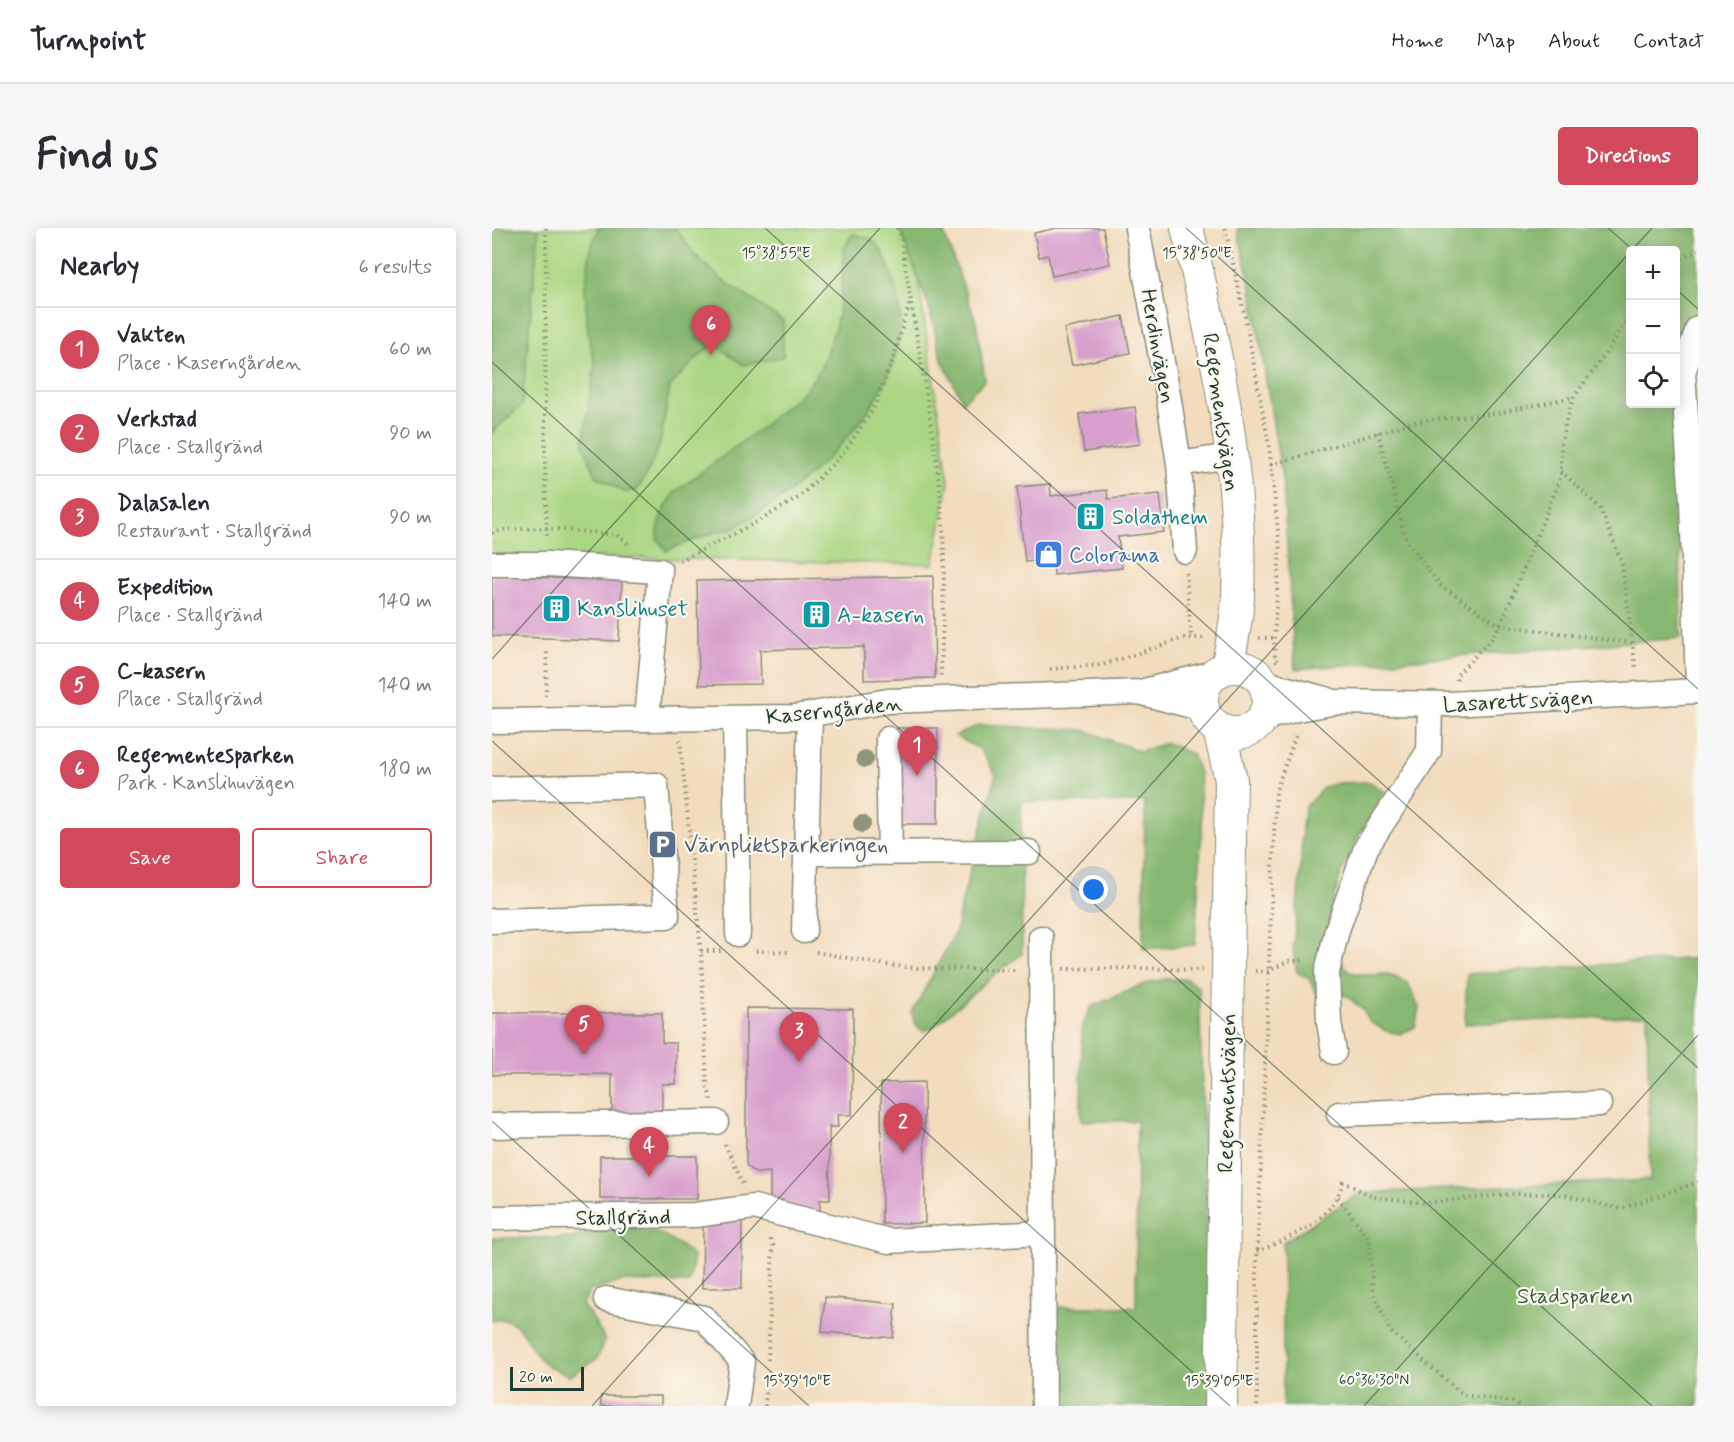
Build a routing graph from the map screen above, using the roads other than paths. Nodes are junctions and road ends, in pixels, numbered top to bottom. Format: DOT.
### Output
graph roads {
  1 [pos="1137,228"];
  2 [pos="1187,228"];
  3 [pos="1698,327"];
  4 [pos="1230,456"];
  5 [pos="1179,464"];
  6 [pos="1185,551"];
  7 [pos="492,564"];
  8 [pos="1240,674"];
  9 [pos="1698,686"];
  10 [pos="1698,690"];
  11 [pos="1140,692"];
  12 [pos="1337,702"];
  13 [pos="1430,704"];
  14 [pos="810,715"];
  15 [pos="735,718"];
  16 [pos="647,719"];
  17 [pos="1211,719"];
  18 [pos="492,721"];
  19 [pos="1258,723"];
  20 [pos="888,740"];
  21 [pos="1231,780"];
  22 [pos="492,789"];
  23 [pos="1029,852"];
  24 [pos="806,853"];
  25 [pos="890,853"];
  26 [pos="492,921"];
  27 [pos="1041,938"];
  28 [pos="737,945"];
  29 [pos="802,945"];
  30 [pos="1334,1052"];
  31 [pos="1599,1104"];
  32 [pos="1339,1114"];
  33 [pos="716,1122"];
  34 [pos="492,1126"];
  35 [pos="492,1218"];
  36 [pos="1043,1233"];
  37 [pos="606,1299"];
  38 [pos="736,1406"];
  39 [pos="1044,1406"];
  40 [pos="1221,1406"];
  1 -- 5 [label="street, Herdinvägen"];
  2 -- 4 [label="main road, Regementsvägen"];
  3 -- 9 [label="street"];
  4 -- 5 [label="street"];
  4 -- 8 [label="main road, Regementsvägen"];
  5 -- 6 [label="street, Herdinvägen"];
  7 -- 16 [label="street"];
  8 -- 11 [label="street, Kaserngården"];
  8 -- 12 [label="street, Lasarettsvägen"];
  8 -- 17 [label="main road"];
  8 -- 19 [label="main road"];
  10 -- 13 [label="street, Lasarettsvägen"];
  11 -- 14 [label="street, Kaserngården"];
  11 -- 17 [label="street, Kaserngården"];
  12 -- 13 [label="street, Lasarettsvägen"];
  12 -- 19 [label="street, Lasarettsvägen"];
  13 -- 30 [label="street"];
  14 -- 15 [label="street, Kaserngården"];
  14 -- 24 [label="street"];
  15 -- 16 [label="street, Kaserngården"];
  15 -- 28 [label="street"];
  16 -- 18 [label="street, Kaserngården"];
  17 -- 19 [label="main road"];
  17 -- 21 [label="main road, Regementsvägen"];
  19 -- 21 [label="main road, Regementsvägen"];
  20 -- 25 [label="street"];
  21 -- 40 [label="main road, Regementsvägen"];
  22 -- 26 [label="street"];
  23 -- 25 [label="street"];
  24 -- 25 [label="street"];
  24 -- 29 [label="street"];
  27 -- 36 [label="street"];
  31 -- 32 [label="street"];
  33 -- 34 [label="street"];
  35 -- 36 [label="street, Stallgränd"];
  36 -- 39 [label="street"];
  37 -- 38 [label="street"];
}
